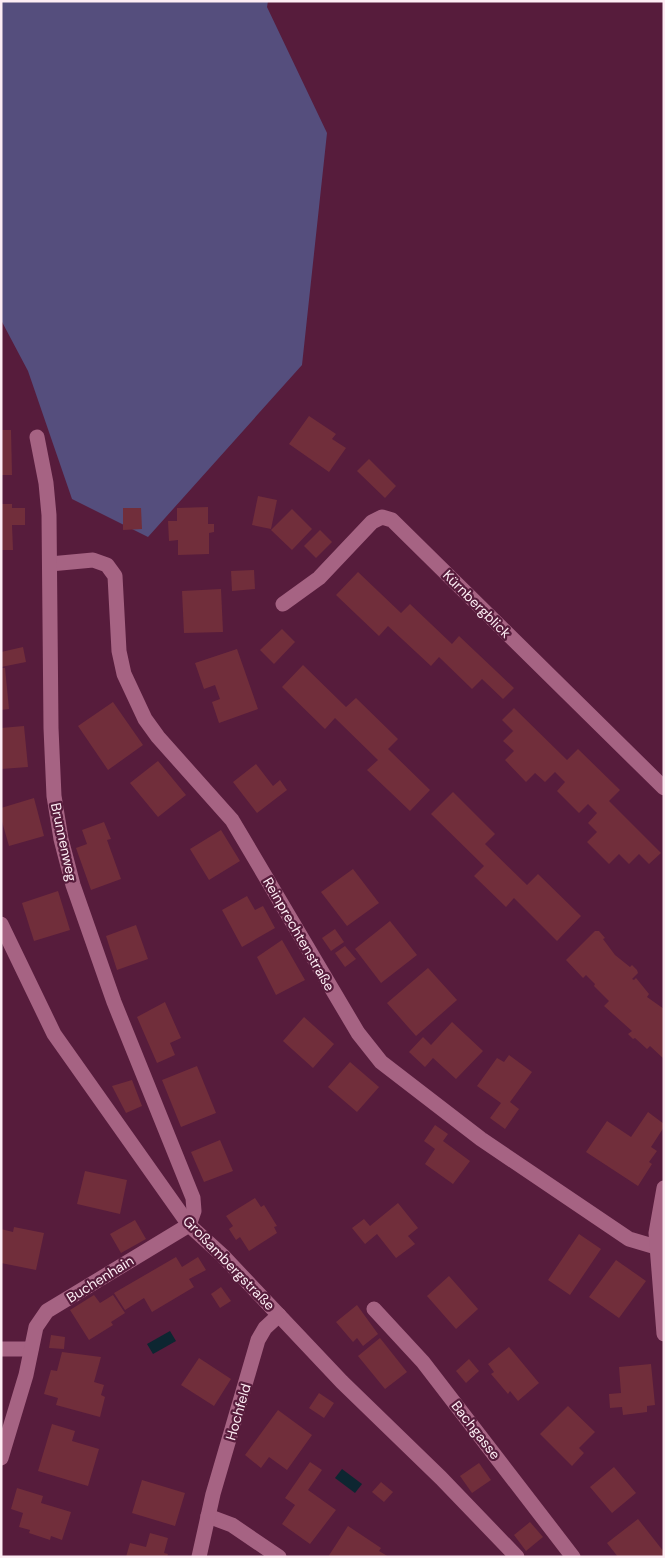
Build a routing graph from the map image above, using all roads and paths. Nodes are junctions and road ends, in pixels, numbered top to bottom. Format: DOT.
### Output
graph roads {
  1 [pos="37,437"];
  2 [pos="50,564"];
  3 [pos="283,604"];
  4 [pos="664,788"];
  5 [pos="1,924"];
  6 [pos="664,1188"];
  7 [pos="189,1225"];
  8 [pos="659,1239"];
  9 [pos="374,1309"];
  10 [pos="278,1315"];
  11 [pos="664,1334"];
  12 [pos="1,1349"];
  13 [pos="31,1349"];
  14 [pos="2,1453"];
  15 [pos="208,1516"];
  16 [pos="199,1557"];
  17 [pos="279,1557"];
  18 [pos="517,1557"];
  19 [pos="573,1557"];
  1 -- 2 [label="street, Brunnenweg"];
  2 -- 7 [label="street, Brunnenweg"];
  2 -- 8 [label="street, Reinprechtenstraße"];
  3 -- 4 [label="street, Kürnbergblick"];
  5 -- 7 [label="street, Großambergstraße"];
  6 -- 8 [label="street"];
  7 -- 10 [label="street, Großambergstraße"];
  7 -- 13 [label="street, Buchenhain"];
  8 -- 11 [label="street"];
  9 -- 19 [label="street, Bachgasse"];
  10 -- 15 [label="street, Hochfeld"];
  10 -- 18 [label="street, Großambergstraße"];
  12 -- 13 [label="street"];
  13 -- 14 [label="street, Buchenhain"];
  15 -- 16 [label="street, Hochfeld"];
  15 -- 17 [label="street"];
}
